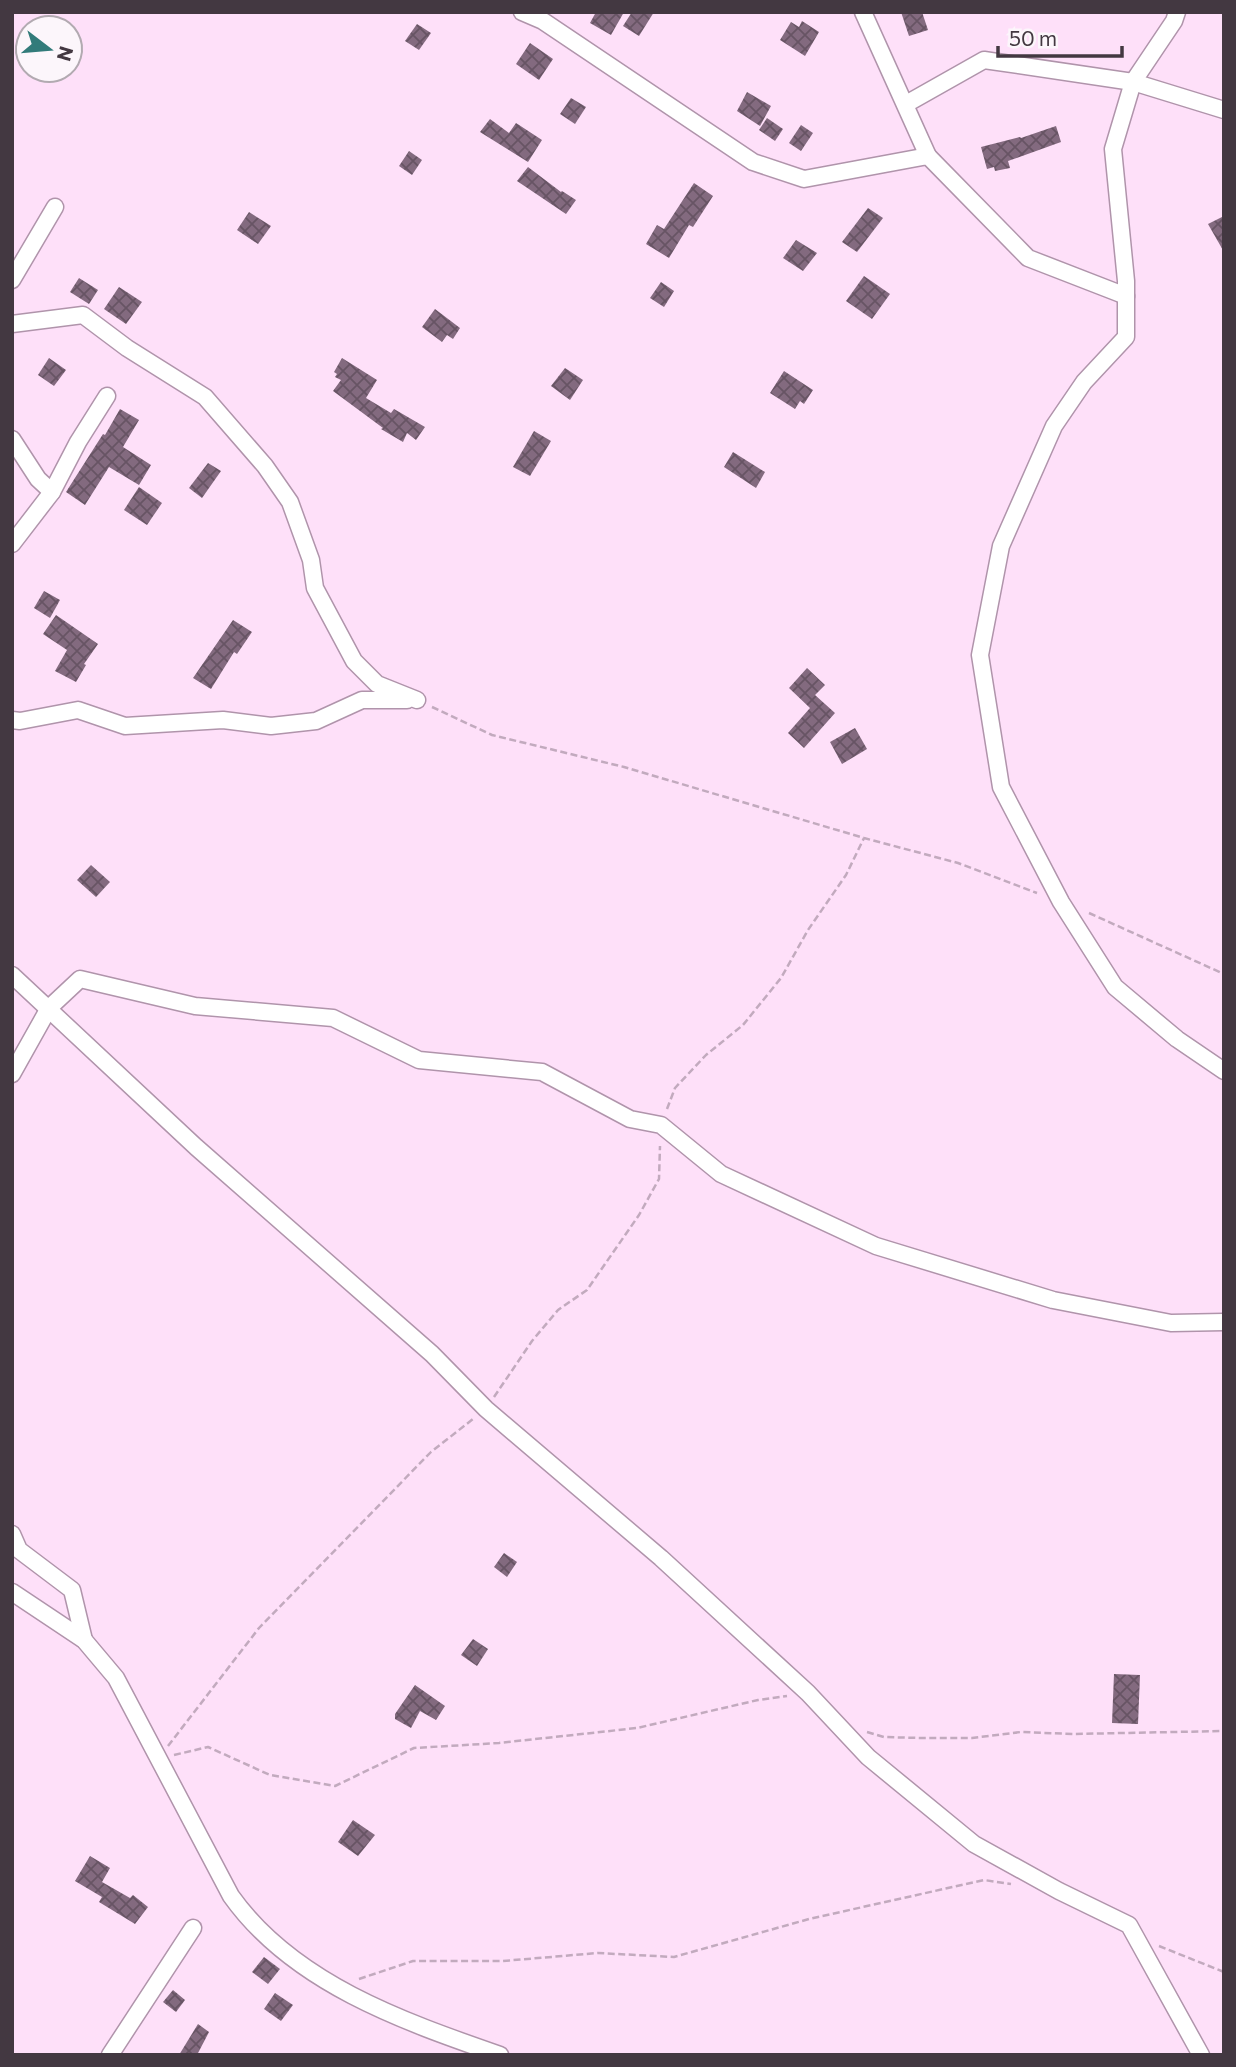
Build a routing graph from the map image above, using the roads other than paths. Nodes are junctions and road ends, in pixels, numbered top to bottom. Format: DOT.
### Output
graph roads {
  1 [pos="522,12"];
  2 [pos="863,12"];
  3 [pos="1177,12"];
  4 [pos="1133,82"];
  5 [pos="906,104"];
  6 [pos="1224,110"];
  7 [pos="928,156"];
  8 [pos="55,207"];
  9 [pos="12,280"];
  10 [pos="1126,296"];
  11 [pos="12,324"];
  12 [pos="107,396"];
  13 [pos="12,439"];
  14 [pos="52,492"];
  15 [pos="12,544"];
  16 [pos="12,720"];
  17 [pos="12,975"];
  18 [pos="48,1008"];
  19 [pos="1224,1071"];
  20 [pos="12,1074"];
  21 [pos="1224,1322"];
  22 [pos="12,1534"];
  23 [pos="12,1592"];
  24 [pos="84,1640"];
  25 [pos="193,1928"];
  26 [pos="110,2055"];
  27 [pos="500,2055"];
  28 [pos="1201,2055"];
  1 -- 7 [label="street"];
  2 -- 5 [label="street"];
  3 -- 4 [label="street"];
  4 -- 5 [label="street"];
  4 -- 6 [label="street"];
  4 -- 10 [label="street"];
  5 -- 7 [label="street"];
  7 -- 10 [label="street"];
  8 -- 9 [label="street"];
  10 -- 19 [label="street"];
  11 -- 16 [label="street"];
  12 -- 14 [label="street"];
  13 -- 14 [label="street"];
  14 -- 15 [label="street"];
  17 -- 18 [label="street"];
  18 -- 20 [label="street"];
  18 -- 21 [label="street"];
  18 -- 28 [label="street"];
  22 -- 24 [label="street"];
  23 -- 24 [label="street"];
  24 -- 27 [label="street"];
  25 -- 26 [label="street"];
}
